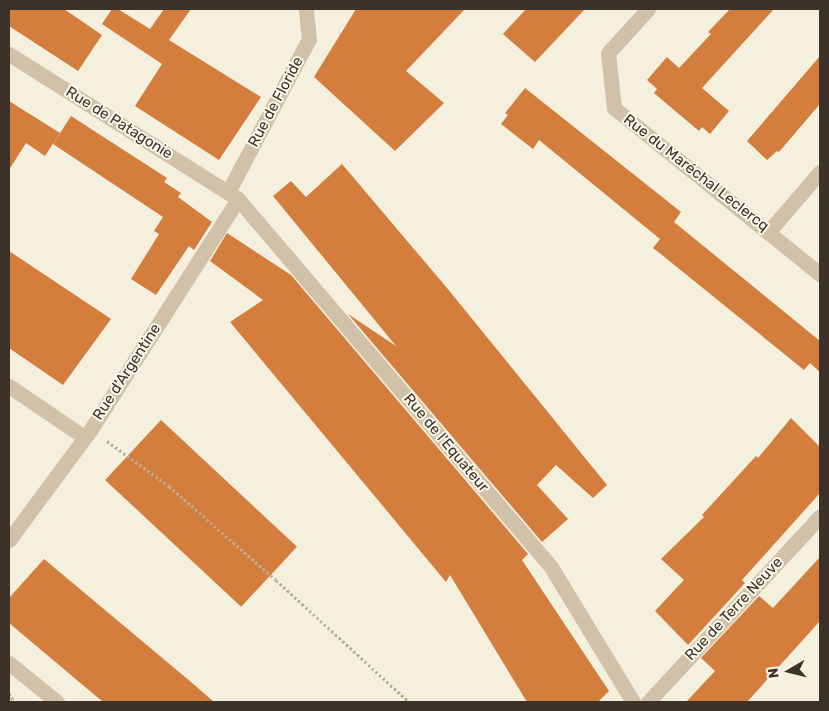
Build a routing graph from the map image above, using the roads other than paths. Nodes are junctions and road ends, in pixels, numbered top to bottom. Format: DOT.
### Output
graph roads {
  1 [pos="306,9"];
  2 [pos="648,9"];
  3 [pos="9,54"];
  4 [pos="820,172"];
  5 [pos="234,195"];
  6 [pos="769,231"];
  7 [pos="820,274"];
  8 [pos="9,386"];
  9 [pos="88,433"];
  10 [pos="820,516"];
  11 [pos="9,540"];
  12 [pos="9,663"];
  13 [pos="57,702"];
  14 [pos="633,702"];
  15 [pos="648,702"];
  1 -- 5 [label="street, Rue de Floride"];
  2 -- 6 [label="street, Rue du Maréchal Leclercq"];
  3 -- 5 [label="street, Rue de Patagonie"];
  4 -- 6 [label="street"];
  5 -- 9 [label="street, Rue d'Argentine"];
  5 -- 14 [label="street, Rue de l'Equateur"];
  6 -- 7 [label="street, Rue du Maréchal Leclercq"];
  8 -- 9 [label="street"];
  9 -- 11 [label="street, Rue d'Argentine"];
  10 -- 15 [label="street, Rue de Terre Neuve"];
  12 -- 13 [label="street"];
}
